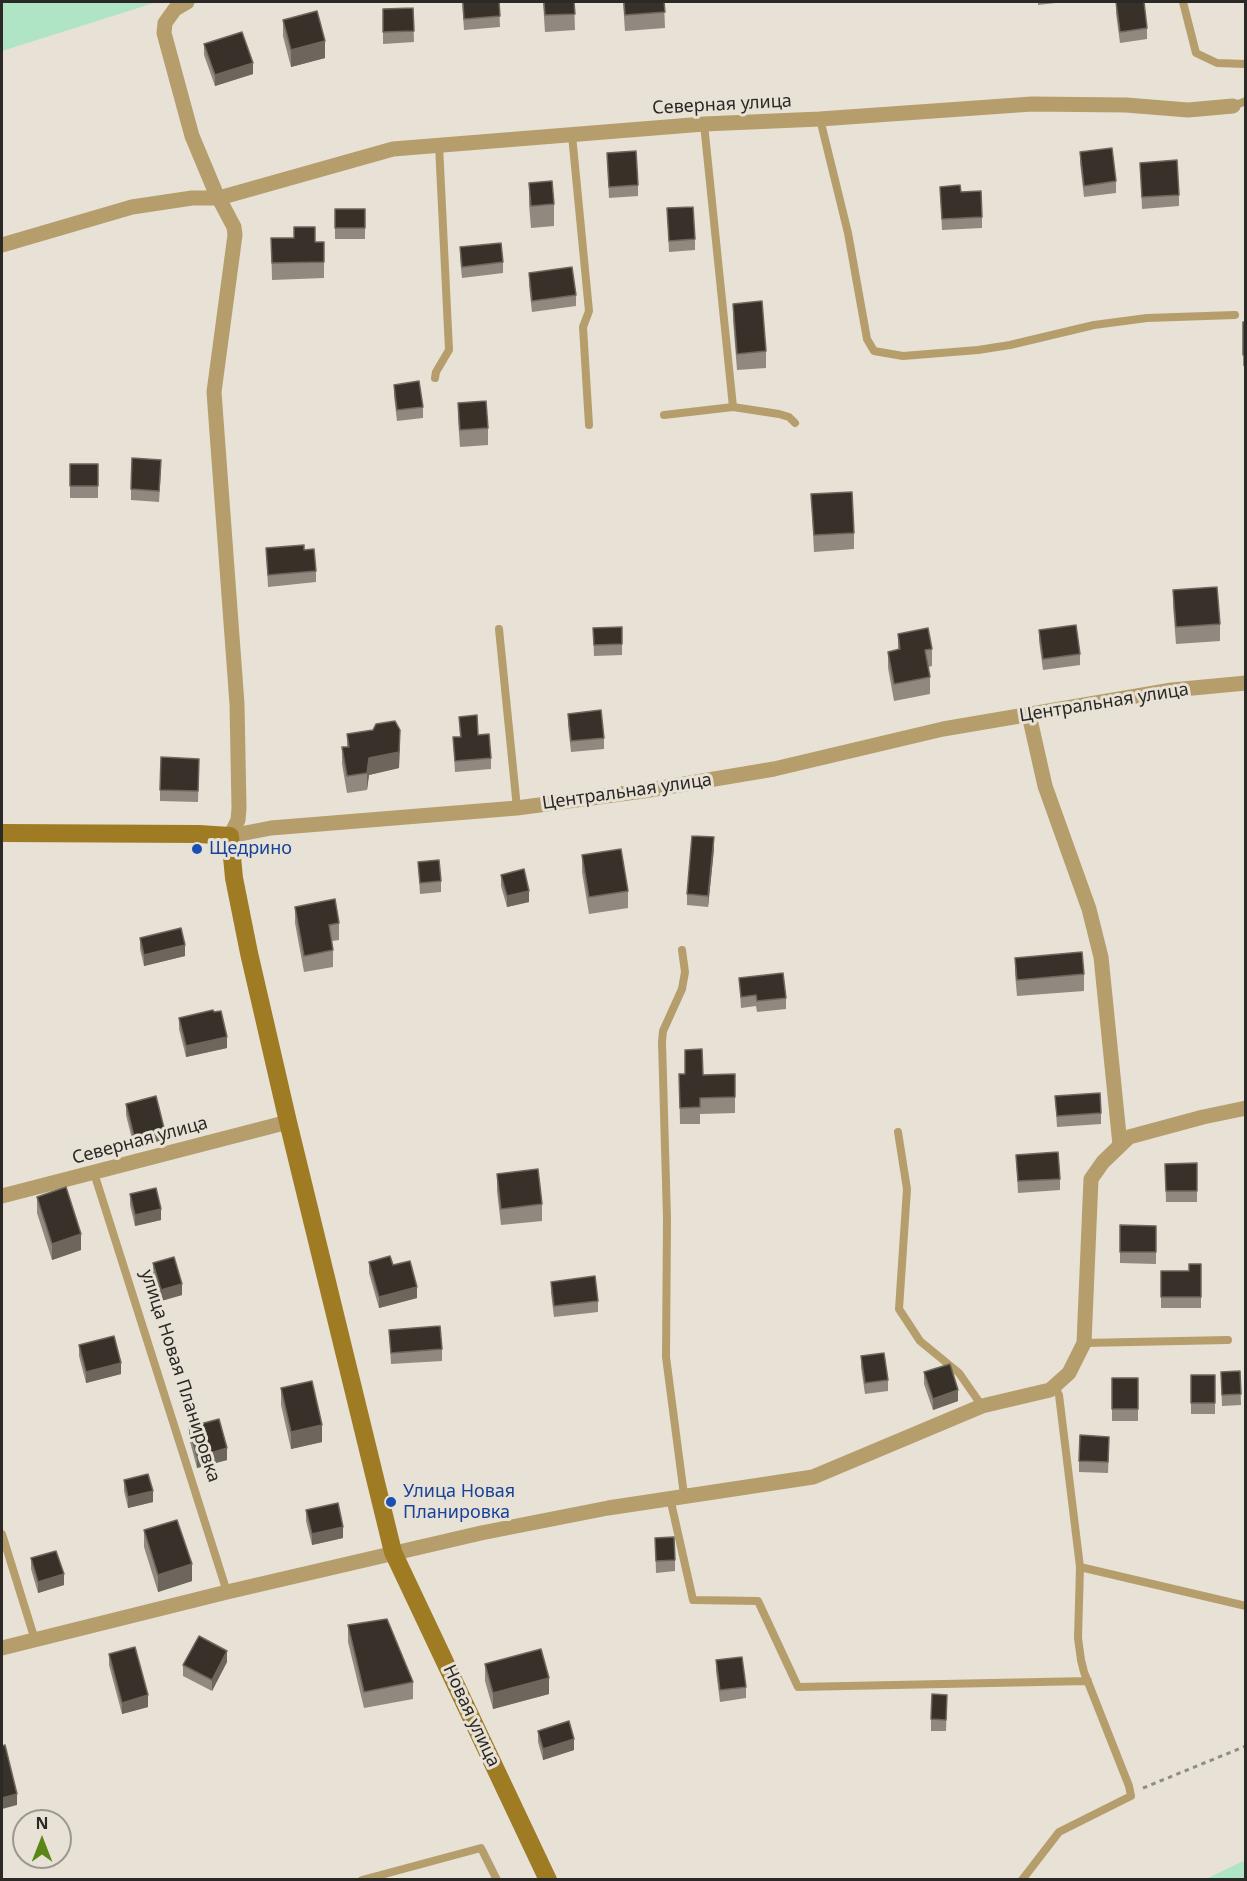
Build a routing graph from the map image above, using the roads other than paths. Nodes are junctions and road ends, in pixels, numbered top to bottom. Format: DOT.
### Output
graph roads {
  1 [pos="187,2"];
  2 [pos="1183,2"];
  3 [pos="1245,64"];
  4 [pos="1239,103"];
  5 [pos="820,119"];
  6 [pos="704,124"];
  7 [pos="572,135"];
  8 [pos="439,145"];
  9 [pos="219,198"];
  10 [pos="2,245"];
  11 [pos="1235,315"];
  12 [pos="435,378"];
  13 [pos="733,407"];
  14 [pos="664,415"];
  15 [pos="795,423"];
  16 [pos="589,425"];
  17 [pos="499,629"];
  18 [pos="1245,683"];
  19 [pos="1029,715"];
  20 [pos="517,808"];
  21 [pos="2,833"];
  22 [pos="231,836"];
  23 [pos="682,950"];
  24 [pos="1245,1108"];
  25 [pos="288,1122"];
  26 [pos="898,1132"];
  27 [pos="1120,1145"];
  28 [pos="94,1173"];
  29 [pos="2,1196"];
  30 [pos="1228,1340"];
  31 [pos="1083,1343"];
  32 [pos="1055,1386"];
  33 [pos="982,1406"];
  34 [pos="677,1497"];
  35 [pos="2,1534"];
  36 [pos="393,1552"];
  37 [pos="1080,1567"];
  38 [pos="227,1592"];
  39 [pos="1245,1606"];
  40 [pos="35,1640"];
  41 [pos="2,1648"];
  42 [pos="1088,1681"];
  43 [pos="362,1880"];
  44 [pos="497,1880"];
  45 [pos="548,1880"];
  46 [pos="1022,1880"];
  1 -- 9 [label="street"];
  2 -- 3 [label="lane"];
  4 -- 5 [label="street, Северная улица"];
  5 -- 6 [label="street, Северная улица"];
  5 -- 11 [label="lane"];
  6 -- 7 [label="street, Северная улица"];
  6 -- 13 [label="lane"];
  7 -- 8 [label="street, Северная улица"];
  7 -- 16 [label="lane"];
  8 -- 9 [label="street, Северная улица"];
  8 -- 12 [label="lane"];
  9 -- 10 [label="street, Северная улица"];
  9 -- 22 [label="street"];
  13 -- 14 [label="lane"];
  13 -- 15 [label="lane"];
  17 -- 20 [label="lane"];
  18 -- 19 [label="street, Центральная улица"];
  19 -- 20 [label="street, Центральная улица"];
  19 -- 27 [label="street"];
  20 -- 22 [label="street, Центральная улица"];
  21 -- 22 [label="street, Центральная улица"];
  22 -- 25 [label="street, Новая улица"];
  23 -- 34 [label="lane"];
  24 -- 27 [label="street"];
  25 -- 28 [label="street, Северная улица"];
  25 -- 36 [label="street, Новая улица"];
  26 -- 33 [label="lane"];
  27 -- 31 [label="street"];
  28 -- 29 [label="street, Северная улица"];
  28 -- 38 [label="lane, улица Новая Планировка"];
  30 -- 31 [label="lane"];
  31 -- 32 [label="street"];
  32 -- 33 [label="street"];
  32 -- 37 [label="lane"];
  33 -- 34 [label="street"];
  34 -- 36 [label="street"];
  34 -- 42 [label="lane"];
  35 -- 40 [label="lane"];
  36 -- 38 [label="street"];
  36 -- 45 [label="street, Новая улица"];
  37 -- 39 [label="lane"];
  37 -- 42 [label="lane"];
  38 -- 40 [label="street"];
  40 -- 41 [label="street"];
  42 -- 46 [label="lane"];
  43 -- 44 [label="lane"];
}
